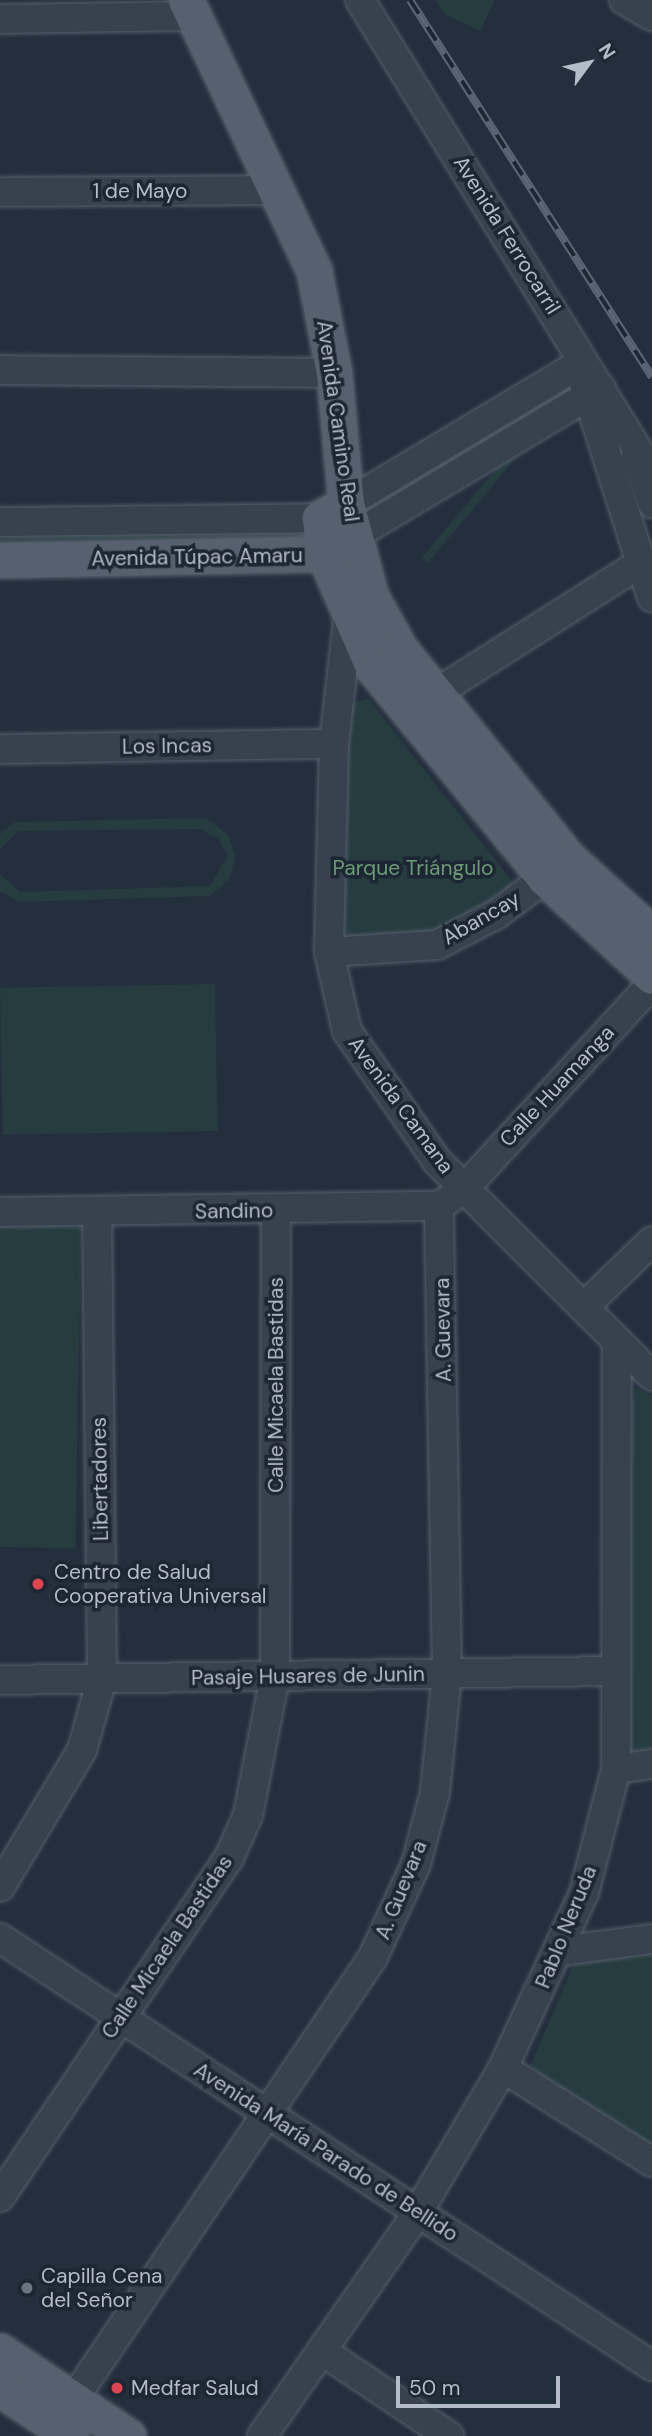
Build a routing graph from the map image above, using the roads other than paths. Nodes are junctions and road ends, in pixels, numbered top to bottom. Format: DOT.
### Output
graph roads {
  1 [pos="360,0"];
  2 [pos="624,0"];
  3 [pos="190,8"];
  4 [pos="41,9"];
  5 [pos="652,16"];
  6 [pos="0,19"];
  7 [pos="280,190"];
  8 [pos="0,192"];
  9 [pos="566,330"];
  10 [pos="578,365"];
  11 [pos="0,370"];
  12 [pos="334,373"];
  13 [pos="594,392"];
  14 [pos="627,431"];
  15 [pos="652,472"];
  16 [pos="652,503"];
  17 [pos="340,519"];
  18 [pos="0,522"];
  19 [pos="324,554"];
  20 [pos="0,560"];
  21 [pos="641,563"];
  22 [pos="652,597"];
  23 [pos="360,609"];
  24 [pos="436,693"];
  25 [pos="334,744"];
  26 [pos="0,749"];
  27 [pos="545,877"];
  28 [pos="652,934"];
  29 [pos="329,952"];
  30 [pos="652,976"];
  31 [pos="652,984"];
  32 [pos="463,1189"];
  33 [pos="439,1206"];
  34 [pos="276,1210"];
  35 [pos="0,1212"];
  36 [pos="97,1213"];
  37 [pos="652,1241"];
  38 [pos="585,1306"];
  39 [pos="617,1341"];
  40 [pos="652,1376"];
  41 [pos="616,1671"];
  42 [pos="447,1674"];
  43 [pos="275,1676"];
  44 [pos="102,1679"];
  45 [pos="0,1680"];
  46 [pos="652,1764"];
  47 [pos="616,1769"];
  48 [pos="0,1887"];
  49 [pos="0,1938"];
  50 [pos="652,1939"];
  51 [pos="561,1951"];
  52 [pos="121,2017"];
  53 [pos="503,2068"];
  54 [pos="266,2113"];
  55 [pos="652,2162"];
  56 [pos="0,2197"];
  57 [pos="418,2212"];
  58 [pos="0,2351"];
  59 [pos="322,2351"];
  60 [pos="652,2366"];
  61 [pos="0,2389"];
  62 [pos="73,2400"];
  63 [pos="71,2436"];
  64 [pos="128,2436"];
  65 [pos="262,2436"];
  66 [pos="449,2436"];
  1 -- 9 [label="street, Avenida Ferrocarril"];
  2 -- 5 [label="street"];
  3 -- 4 [label="street"];
  3 -- 7 [label="main road, Avenida Camino Real"];
  4 -- 6 [label="street"];
  7 -- 8 [label="street, 1 de Mayo"];
  7 -- 12 [label="main road, Avenida Camino Real"];
  9 -- 10 [label="street"];
  9 -- 13 [label="street, Avenida Ferrocarril"];
  10 -- 13 [label="street"];
  10 -- 17 [label="street, Avenida Túpac Amaru"];
  11 -- 12 [label="street"];
  12 -- 17 [label="main road, Avenida Camino Real"];
  13 -- 14 [label="street, Avenida Ferrocarril"];
  13 -- 17 [label="street, Avenida Túpac Amaru"];
  13 -- 21 [label="street"];
  14 -- 15 [label="street, Avenida Ferrocarril"];
  14 -- 16 [label="street"];
  17 -- 18 [label="street, Avenida Túpac Amaru"];
  17 -- 19 [label="main road, Avenida Túpac Amaru"];
  17 -- 23 [label="main road, Avenida Camino Real"];
  19 -- 20 [label="main road, Avenida Túpac Amaru"];
  19 -- 23 [label="main road, Avenida Camino Real"];
  21 -- 22 [label="street"];
  21 -- 24 [label="street"];
  23 -- 24 [label="main road, Avenida Camino Real"];
  23 -- 25 [label="street, Avenida Camana"];
  23 -- 27 [label="main road, Avenida Camino Real"];
  24 -- 28 [label="main road, Avenida Camino Real"];
  25 -- 26 [label="street, Los Incas"];
  25 -- 29 [label="street, Avenida Camana"];
  27 -- 29 [label="street, Abancay"];
  27 -- 30 [label="main road, Avenida Camino Real"];
  29 -- 32 [label="street, Avenida Camana"];
  31 -- 32 [label="street, Calle Huamanga"];
  32 -- 33 [label="street"];
  32 -- 38 [label="street, Avenida Camana"];
  33 -- 34 [label="street, Sandino"];
  33 -- 42 [label="street, A. Guevara"];
  34 -- 36 [label="street, Sandino"];
  34 -- 43 [label="street, Calle Micaela Bastidas"];
  35 -- 36 [label="street, Sandino"];
  36 -- 44 [label="street, Libertadores"];
  37 -- 38 [label="street"];
  38 -- 39 [label="street, Avenida Camana"];
  39 -- 40 [label="street, Avenida Camana"];
  39 -- 41 [label="street, Pablo Neruda"];
  41 -- 42 [label="street, Pasaje Husares de Junin"];
  41 -- 47 [label="street, Pablo Neruda"];
  42 -- 43 [label="street, Pasaje Husares de Junin"];
  42 -- 54 [label="street, A. Guevara"];
  43 -- 44 [label="street, Pasaje Husares de Junin"];
  43 -- 52 [label="street, Calle Micaela Bastidas"];
  44 -- 45 [label="street, Pasaje Husares de Junin"];
  44 -- 48 [label="street, Libertadores"];
  46 -- 47 [label="street"];
  47 -- 51 [label="street, Pablo Neruda"];
  49 -- 52 [label="street, Avenida María Parado de Bellido"];
  50 -- 51 [label="street"];
  51 -- 53 [label="street, Pablo Neruda"];
  52 -- 54 [label="street, Avenida María Parado de Bellido"];
  52 -- 56 [label="street, Calle Micaela Bastidas"];
  53 -- 55 [label="street"];
  53 -- 57 [label="street, Pablo Neruda"];
  54 -- 57 [label="street, Avenida María Parado de Bellido"];
  54 -- 62 [label="street, A. Guevara"];
  57 -- 59 [label="street, Pablo Neruda"];
  57 -- 60 [label="street, Avenida María Parado de Bellido"];
  58 -- 62 [label="main road"];
  59 -- 65 [label="street, Pablo Neruda"];
  59 -- 66 [label="street"];
  61 -- 63 [label="main road"];
  62 -- 64 [label="main road"];
}
